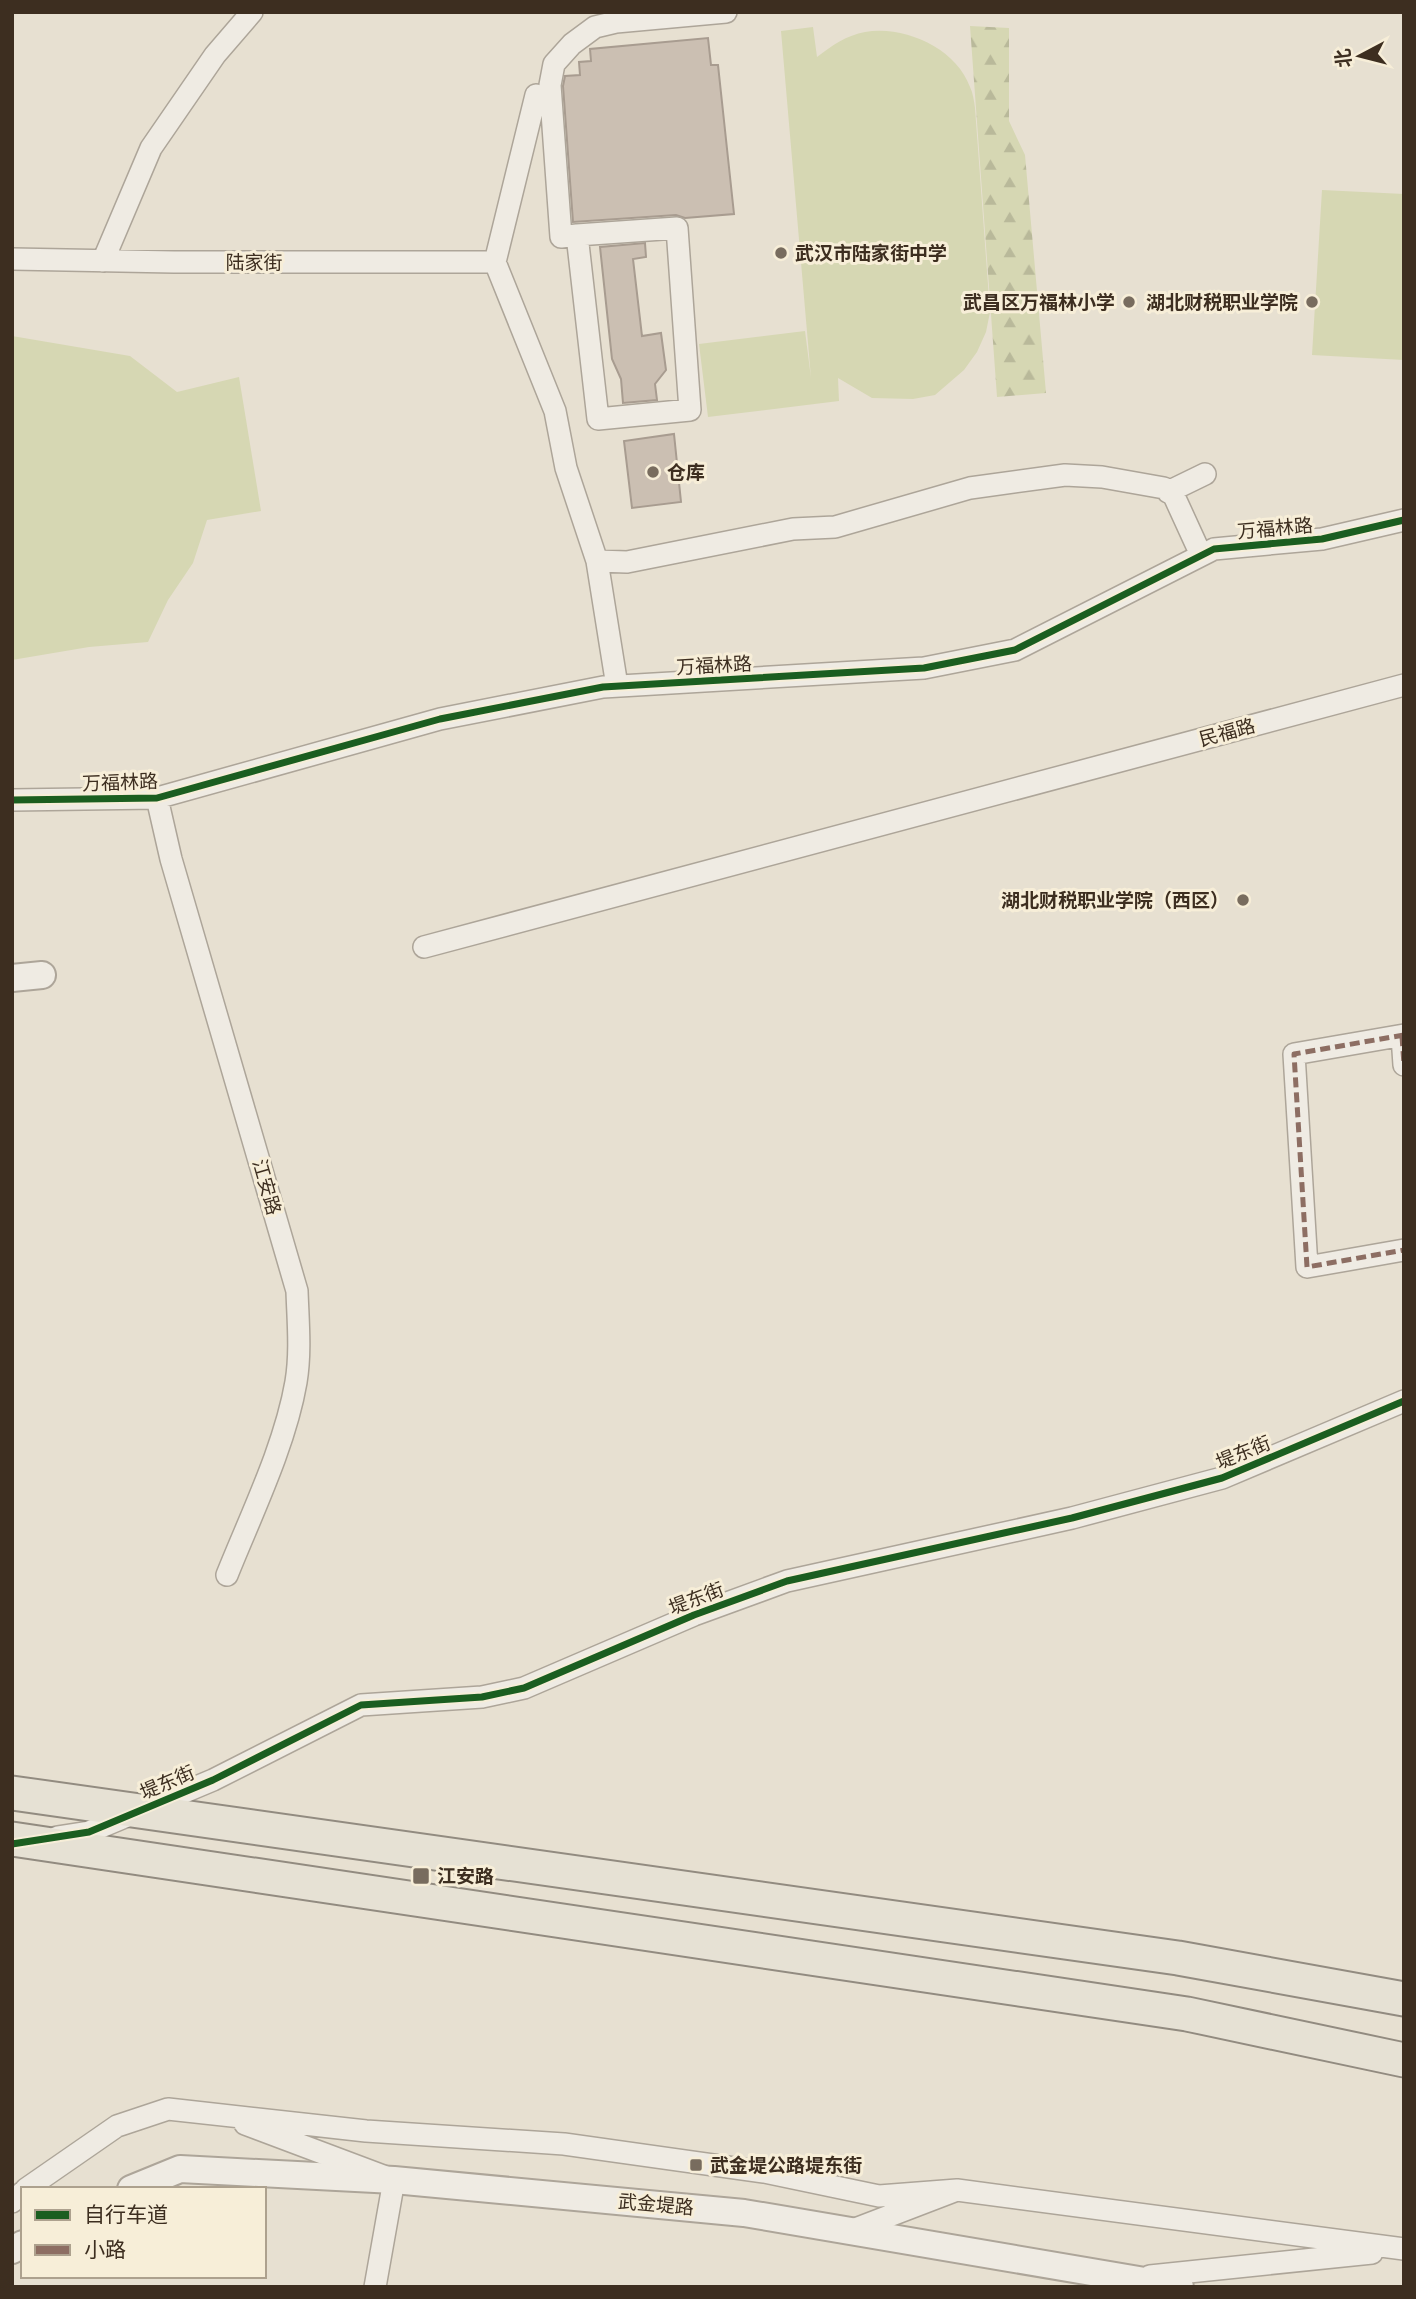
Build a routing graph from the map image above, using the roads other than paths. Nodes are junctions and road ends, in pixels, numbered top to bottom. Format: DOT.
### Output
graph roads {
  1 [pos="252,12"];
  2 [pos="726,12"];
  3 [pos="536,95"];
  4 [pos="577,235"];
  5 [pos="12,259"];
  6 [pos="103,261"];
  7 [pos="495,262"];
  8 [pos="1205,474"];
  9 [pos="1168,492"];
  10 [pos="1404,520"];
  11 [pos="1201,555"];
  12 [pos="597,561"];
  13 [pos="1404,685"];
  14 [pos="617,686"];
  15 [pos="157,799"];
  16 [pos="12,800"];
  17 [pos="424,947"];
  18 [pos="42,975"];
  19 [pos="12,978"];
  20 [pos="1403,1036"];
  21 [pos="1404,1065"];
  22 [pos="1404,1250"];
  23 [pos="1404,1401"];
  24 [pos="227,1575"];
  25 [pos="12,1793"];
  26 [pos="139,1811"];
  27 [pos="18,1841"];
  28 [pos="1404,1999"];
  29 [pos="1404,2060"];
  30 [pos="213,2112"];
  31 [pos="50,2171"];
  32 [pos="394,2180"];
  33 [pos="12,2186"];
  34 [pos="28,2187"];
  35 [pos="136,2187"];
  36 [pos="957,2190"];
  37 [pos="850,2231"];
  38 [pos="1404,2249"];
  39 [pos="1134,2278"];
  40 [pos="375,2287"];
  41 [pos="1180,2287"];
  1 -- 6 [label="street"];
  2 -- 4 [label="street"];
  3 -- 7 [label="street"];
  4 -- 4 [label="street"];
  5 -- 6 [label="street, 陆家街"];
  6 -- 7 [label="street, 陆家街"];
  7 -- 12 [label="street"];
  8 -- 9 [label="street"];
  9 -- 11 [label="street"];
  9 -- 12 [label="street"];
  10 -- 11 [label="street, 万福林路"];
  11 -- 14 [label="street, 万福林路"];
  12 -- 14 [label="street"];
  13 -- 17 [label="street, 民福路"];
  14 -- 15 [label="street, 万福林路"];
  15 -- 16 [label="street, 万福林路"];
  15 -- 24 [label="street, 江安路"];
  18 -- 19 [label="street"];
  20 -- 21 [label="street"];
  20 -- 22 [label="street"];
  23 -- 26 [label="street, 堤东街"];
  25 -- 26 [label="main road"];
  26 -- 27 [label="street, 堤东街"];
  26 -- 28 [label="main road"];
  27 -- 29 [label="main road"];
  30 -- 31 [label="street"];
  30 -- 32 [label="street"];
  30 -- 36 [label="street"];
  31 -- 33 [label="street"];
  31 -- 34 [label="street"];
  32 -- 35 [label="street, 武金堤路"];
  32 -- 37 [label="street, 武金堤路"];
  32 -- 40 [label="street"];
  36 -- 37 [label="street"];
  36 -- 38 [label="street"];
  37 -- 39 [label="street, 武金堤路"];
  38 -- 39 [label="street"];
  39 -- 41 [label="street, 武金堤路"];
}
